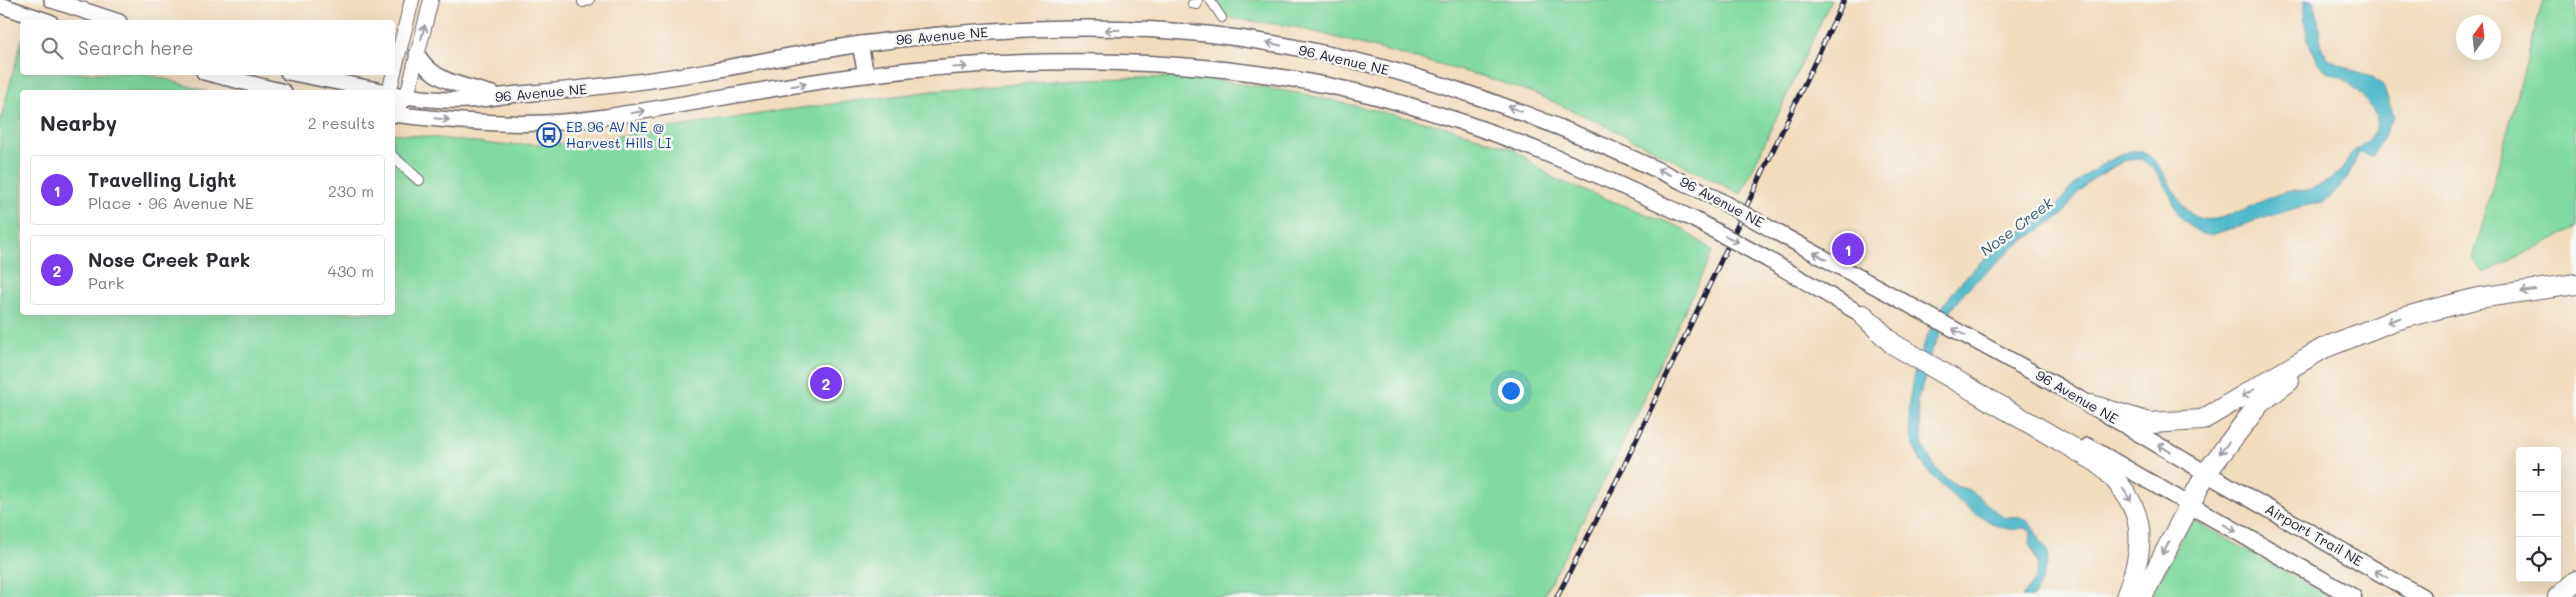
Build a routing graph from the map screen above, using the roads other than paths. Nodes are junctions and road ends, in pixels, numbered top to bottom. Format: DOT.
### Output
graph roads {
  1 [pos="52,0"];
  2 [pos="412,0"];
  3 [pos="431,0"];
  4 [pos="1210,0"];
  5 [pos="0,5"];
  6 [pos="1222,18"];
  7 [pos="44,20"];
  8 [pos="113,20"];
  9 [pos="860,44"];
  10 [pos="417,54"];
  11 [pos="395,65"];
  12 [pos="216,75"];
  13 [pos="303,75"];
  14 [pos="392,75"];
  15 [pos="866,75"];
  16 [pos="276,90"];
  17 [pos="378,90"];
  18 [pos="389,90"];
  19 [pos="400,95"];
  20 [pos="499,96"];
  21 [pos="395,109"];
  22 [pos="395,114"];
  23 [pos="395,159"];
  24 [pos="419,180"];
  25 [pos="2576,284"];
  26 [pos="1863,315"];
  27 [pos="2368,329"];
  28 [pos="1991,395"];
  29 [pos="2091,405"];
  30 [pos="2206,474"];
  31 [pos="2188,504"];
  32 [pos="2576,581"];
  33 [pos="2126,597"];
  34 [pos="2142,597"];
  35 [pos="2354,597"];
  36 [pos="2422,597"];
  37 [pos="2558,597"];
  1 -- 8 [label="main road"];
  2 -- 11 [label="street"];
  10 -- 3 [label="street, one-way"];
  4 -- 6 [label="street"];
  5 -- 7 [label="main road"];
  9 -- 15 [label="main road"];
  9 -- 20 [label="main road, 96 Avenue NE"];
  29 -- 9 [label="main road, 96 Avenue NE, one-way, bridge"];
  10 -- 19 [label="street"];
  10 -- 20 [label="main road"];
  12 -- 16 [label="main road"];
  13 -- 17 [label="main road"];
  14 -- 18 [label="street"];
  22 -- 15 [label="main road, 96 Avenue NE, one-way"];
  15 -- 26 [label="main road, 96 Avenue NE, one-way, bridge"];
  19 -- 20 [label="main road, 96 Avenue NE"];
  19 -- 21 [label="street"];
  23 -- 24 [label="street"];
  25 -- 27 [label="highway, one-way"];
  26 -- 28 [label="highway"];
  27 -- 29 [label="highway, one-way"];
  27 -- 30 [label="highway, one-way"];
  28 -- 31 [label="main road"];
  28 -- 33 [label="highway, one-way"];
  30 -- 29 [label="main road, 96 Avenue NE, one-way"];
  30 -- 31 [label="highway"];
  36 -- 30 [label="main road, Airport Trail NE, one-way"];
  31 -- 34 [label="highway, one-way"];
  31 -- 35 [label="main road, one-way"];
  32 -- 37 [label="highway"];
}
